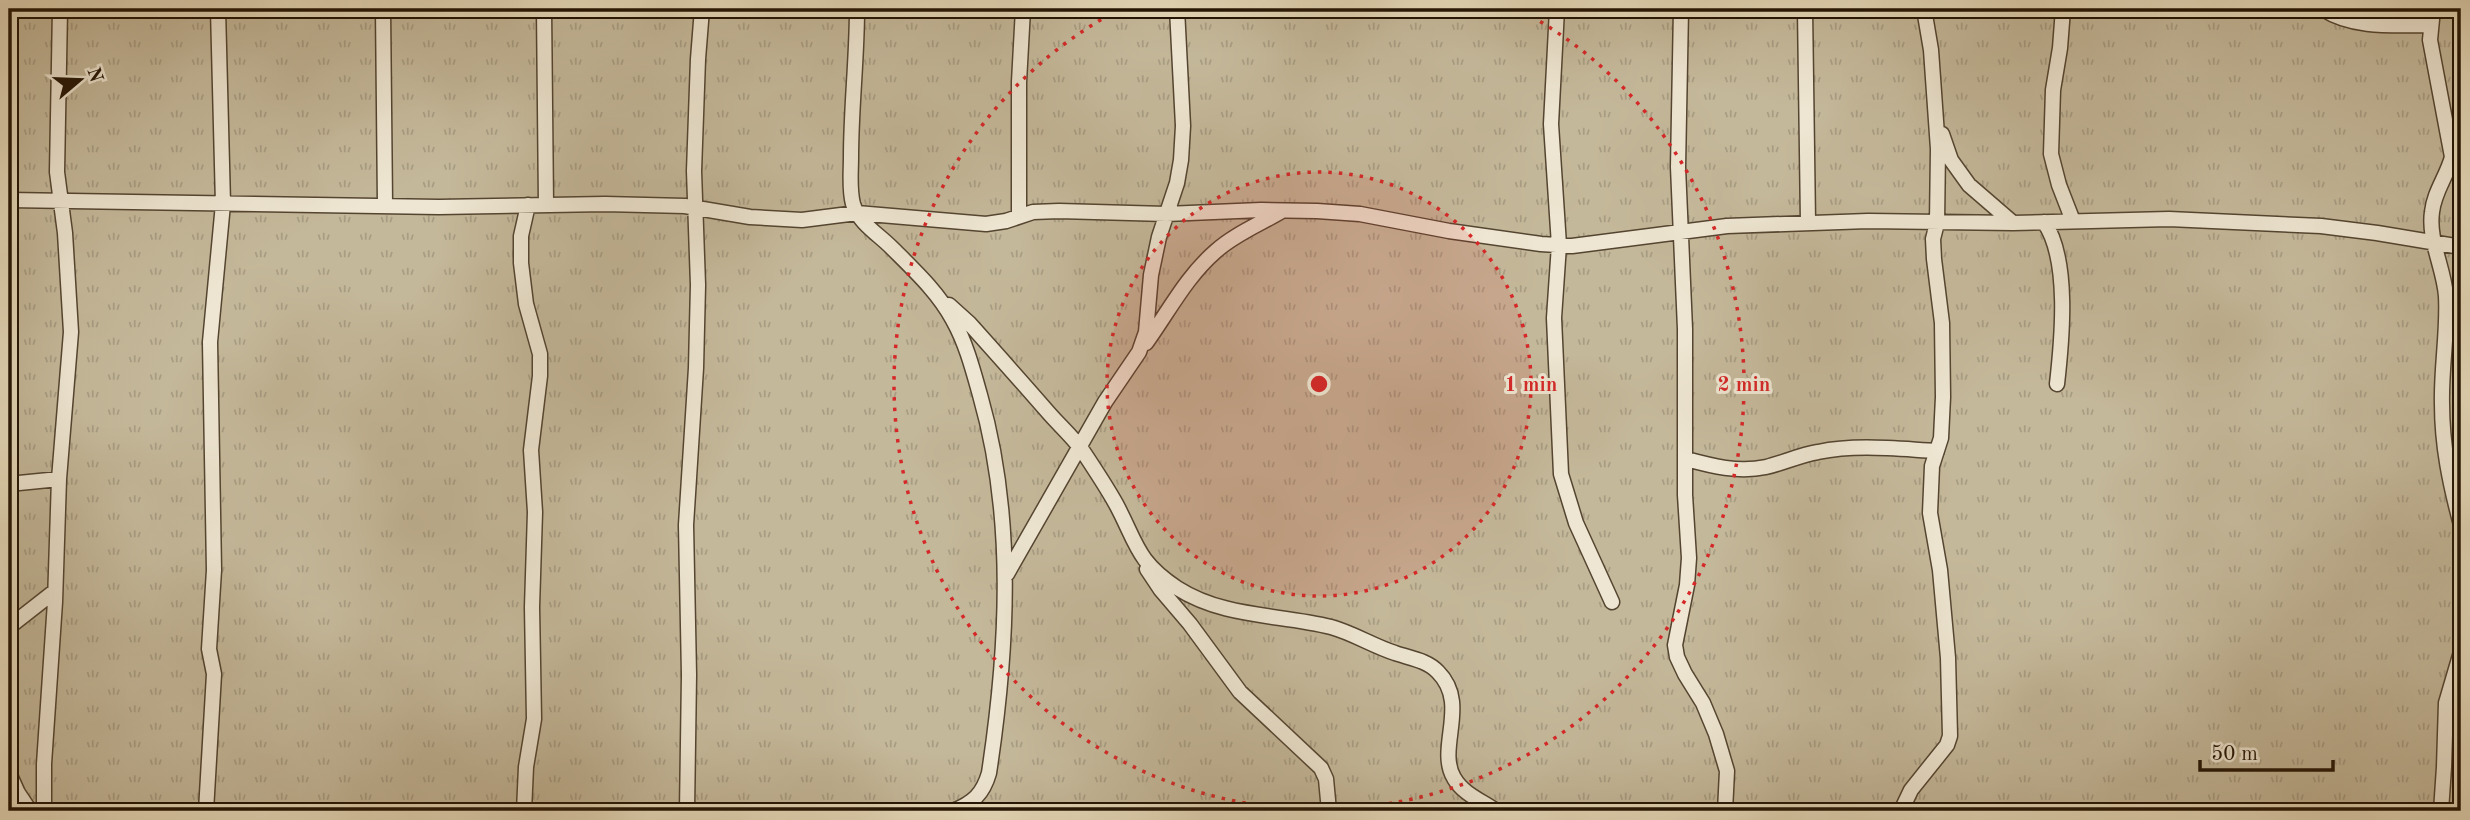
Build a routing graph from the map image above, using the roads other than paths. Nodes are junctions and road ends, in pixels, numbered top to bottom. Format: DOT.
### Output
graph roads {
  1 [pos="60,9"];
  2 [pos="218,9"];
  3 [pos="383,9"];
  4 [pos="544,9"];
  5 [pos="702,9"];
  6 [pos="857,9"];
  7 [pos="1023,9"];
  8 [pos="1177,9"];
  9 [pos="1557,9"];
  10 [pos="1681,9"];
  11 [pos="1805,9"];
  12 [pos="1924,9"];
  13 [pos="2063,9"];
  14 [pos="2323,9"];
  15 [pos="2432,9"];
  16 [pos="2431,25"];
  17 [pos="1935,113"];
  18 [pos="9,200"];
  19 [pos="62,201"];
  20 [pos="223,204"];
  21 [pos="385,205"];
  22 [pos="528,205"];
  23 [pos="546,205"];
  24 [pos="694,207"];
  25 [pos="1283,210"];
  26 [pos="857,213"];
  27 [pos="1167,214"];
  28 [pos="1019,216"];
  29 [pos="2073,220"];
  30 [pos="2044,222"];
  31 [pos="1808,223"];
  32 [pos="1937,223"];
  33 [pos="2013,223"];
  34 [pos="1679,231"];
  35 [pos="2435,244"];
  36 [pos="1559,245"];
  37 [pos="2461,247"];
  38 [pos="928,285"];
  39 [pos="1139,352"];
  40 [pos="2057,384"];
  41 [pos="1080,447"];
  42 [pos="1937,451"];
  43 [pos="1686,459"];
  44 [pos="59,479"];
  45 [pos="9,485"];
  46 [pos="2461,525"];
  47 [pos="1143,558"];
  48 [pos="1005,577"];
  49 [pos="55,590"];
  50 [pos="1612,602"];
  51 [pos="9,627"];
  52 [pos="2461,652"];
  53 [pos="9,773"];
  54 [pos="13,791"];
  55 [pos="982,791"];
  56 [pos="2438,808"];
  57 [pos="30,811"];
  58 [pos="44,811"];
  59 [pos="206,811"];
  60 [pos="524,811"];
  61 [pos="687,811"];
  62 [pos="953,811"];
  63 [pos="982,811"];
  64 [pos="1329,811"];
  65 [pos="1496,811"];
  66 [pos="1725,811"];
  67 [pos="1901,811"];
  1 -- 19 [label="street"];
  2 -- 20 [label="street"];
  3 -- 21 [label="street"];
  4 -- 23 [label="street"];
  5 -- 24 [label="street"];
  6 -- 26 [label="street"];
  7 -- 28 [label="street"];
  8 -- 27 [label="street"];
  9 -- 36 [label="street"];
  10 -- 34 [label="street"];
  11 -- 31 [label="street"];
  12 -- 17 [label="street"];
  13 -- 29 [label="street"];
  14 -- 16 [label="street"];
  15 -- 16 [label="street"];
  16 -- 35 [label="street"];
  17 -- 32 [label="street"];
  17 -- 33 [label="street"];
  18 -- 19 [label="street"];
  19 -- 20 [label="street"];
  19 -- 44 [label="street"];
  20 -- 21 [label="street"];
  20 -- 59 [label="street"];
  21 -- 22 [label="street"];
  22 -- 23 [label="street"];
  22 -- 60 [label="street"];
  23 -- 24 [label="street"];
  24 -- 26 [label="street"];
  24 -- 61 [label="street"];
  25 -- 27 [label="street"];
  25 -- 36 [label="street"];
  25 -- 39 [label="street"];
  26 -- 28 [label="street"];
  26 -- 38 [label="street"];
  27 -- 28 [label="street"];
  27 -- 39 [label="street"];
  29 -- 30 [label="street"];
  29 -- 35 [label="street"];
  30 -- 33 [label="street"];
  30 -- 40 [label="street"];
  31 -- 32 [label="street"];
  31 -- 34 [label="street"];
  32 -- 33 [label="street"];
  32 -- 42 [label="street"];
  34 -- 36 [label="street"];
  34 -- 43 [label="street"];
  35 -- 37 [label="street"];
  35 -- 46 [label="street"];
  36 -- 50 [label="street"];
  38 -- 41 [label="street"];
  38 -- 48 [label="street"];
  39 -- 41 [label="street"];
  41 -- 47 [label="street"];
  41 -- 48 [label="street"];
  42 -- 43 [label="street"];
  42 -- 67 [label="street"];
  43 -- 66 [label="street"];
  44 -- 45 [label="street"];
  44 -- 49 [label="street"];
  47 -- 64 [label="street"];
  47 -- 65 [label="street"];
  48 -- 55 [label="street"];
  49 -- 51 [label="street"];
  49 -- 58 [label="street"];
  52 -- 56 [label="street"];
  53 -- 54 [label="street"];
  54 -- 57 [label="street"];
  55 -- 62 [label="street"];
  55 -- 63 [label="street"];
}
